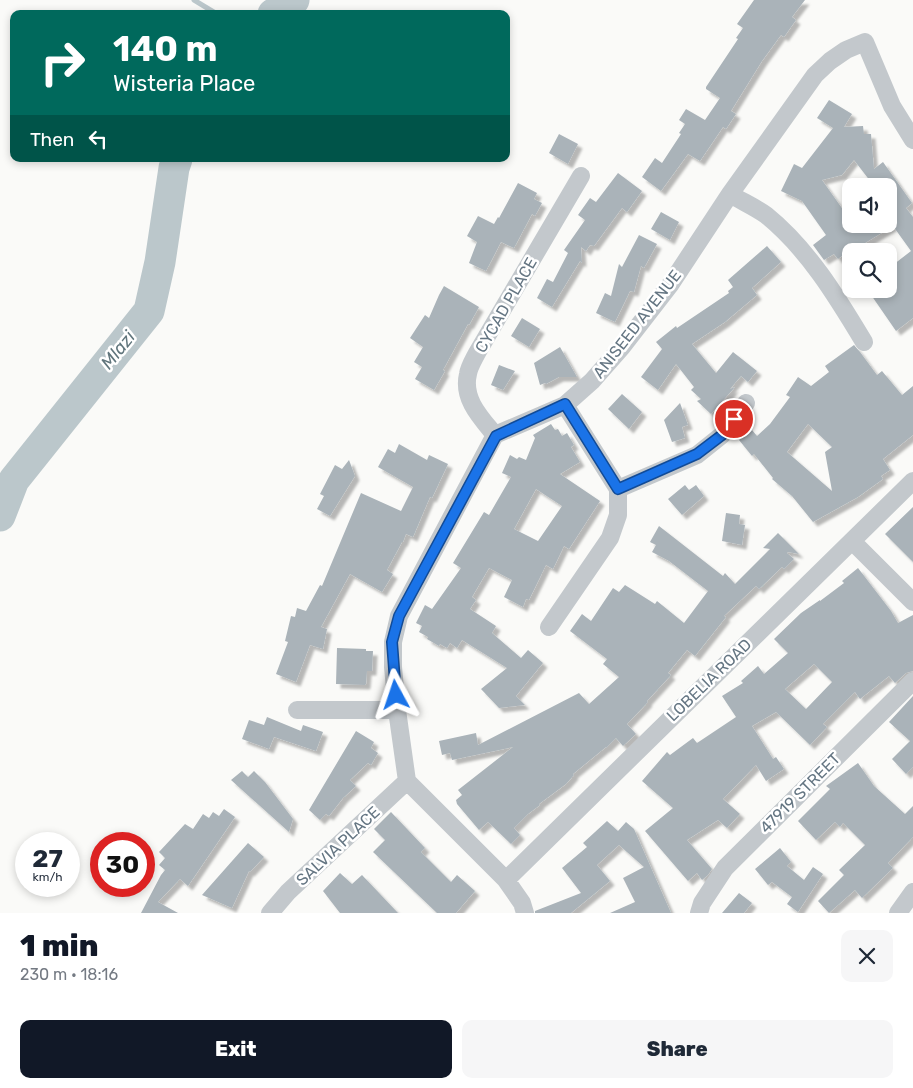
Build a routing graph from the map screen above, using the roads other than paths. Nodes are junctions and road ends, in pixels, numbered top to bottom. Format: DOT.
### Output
graph roads {
  1 [pos="913,140"];
  2 [pos="581,176"];
  3 [pos="730,194"];
  4 [pos="864,342"];
  5 [pos="746,403"];
  6 [pos="565,404"];
  7 [pos="496,436"];
  8 [pos="913,481"];
  9 [pos="618,489"];
  10 [pos="852,541"];
  11 [pos="913,602"];
  12 [pos="548,627"];
  13 [pos="913,681"];
  14 [pos="296,710"];
  15 [pos="397,710"];
  16 [pos="407,781"];
  17 [pos="506,880"];
  18 [pos="913,892"];
  19 [pos="901,912"];
  20 [pos="270,913"];
  21 [pos="526,913"];
  22 [pos="699,913"];
  1 -- 3 [label="street, ANISEED AVENUE"];
  2 -- 7 [label="street, CYCAD PLACE"];
  3 -- 4 [label="street"];
  3 -- 6 [label="street, ANISEED AVENUE"];
  5 -- 9 [label="street"];
  6 -- 7 [label="street, ANISEED AVENUE"];
  6 -- 9 [label="street"];
  7 -- 15 [label="street"];
  8 -- 10 [label="street, LOBELIA ROAD"];
  9 -- 12 [label="street"];
  10 -- 11 [label="street"];
  10 -- 17 [label="street, LOBELIA ROAD"];
  13 -- 22 [label="street, 47919 STREET"];
  14 -- 15 [label="street"];
  15 -- 16 [label="street"];
  16 -- 17 [label="street"];
  16 -- 20 [label="street, SALVIA PLACE"];
  17 -- 21 [label="street"];
  18 -- 19 [label="street"];
}
